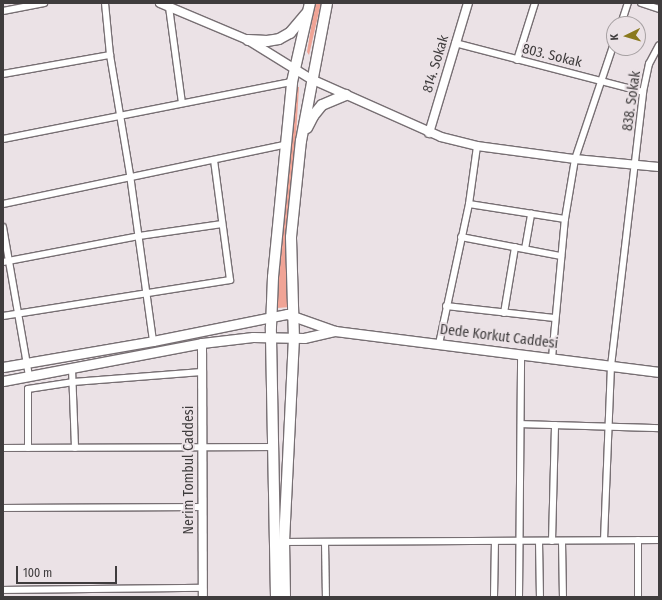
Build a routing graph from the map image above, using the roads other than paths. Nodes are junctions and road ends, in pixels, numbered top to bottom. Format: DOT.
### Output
graph roads {
  1 [pos="44,3"];
  2 [pos="105,3"];
  3 [pos="160,3"];
  4 [pos="327,3"];
  5 [pos="468,3"];
  6 [pos="535,3"];
  7 [pos="628,3"];
  8 [pos="641,3"];
  9 [pos="169,7"];
  10 [pos="309,7"];
  11 [pos="659,8"];
  12 [pos="3,11"];
  13 [pos="624,16"];
  14 [pos="248,40"];
  15 [pos="455,43"];
  16 [pos="658,47"];
  17 [pos="110,55"];
  18 [pos="609,56"];
  19 [pos="517,60"];
  20 [pos="294,70"];
  21 [pos="3,74"];
  22 [pos="311,79"];
  23 [pos="600,81"];
  24 [pos="292,82"];
  25 [pos="644,92"];
  26 [pos="346,95"];
  27 [pos="182,103"];
  28 [pos="120,114"];
  29 [pos="428,133"];
  30 [pos="3,139"];
  31 [pos="301,141"];
  32 [pos="284,145"];
  33 [pos="477,146"];
  34 [pos="214,160"];
  35 [pos="575,160"];
  36 [pos="636,164"];
  37 [pos="659,167"];
  38 [pos="130,175"];
  39 [pos="3,204"];
  40 [pos="469,204"];
  41 [pos="532,214"];
  42 [pos="565,219"];
  43 [pos="222,224"];
  44 [pos="3,227"];
  45 [pos="139,236"];
  46 [pos="461,237"];
  47 [pos="515,247"];
  48 [pos="525,249"];
  49 [pos="561,256"];
  50 [pos="6,261"];
  51 [pos="146,294"];
  52 [pos="446,306"];
  53 [pos="18,313"];
  54 [pos="504,313"];
  55 [pos="294,314"];
  56 [pos="3,316"];
  57 [pos="271,316"];
  58 [pos="554,318"];
  59 [pos="335,331"];
  60 [pos="271,338"];
  61 [pos="294,339"];
  62 [pos="153,341"];
  63 [pos="202,343"];
  64 [pos="439,344"];
  65 [pos="521,354"];
  66 [pos="552,358"];
  67 [pos="27,363"];
  68 [pos="611,366"];
  69 [pos="3,367"];
  70 [pos="72,369"];
  71 [pos="202,372"];
  72 [pos="659,372"];
  73 [pos="30,376"];
  74 [pos="3,381"];
  75 [pos="73,382"];
  76 [pos="521,424"];
  77 [pos="555,425"];
  78 [pos="608,427"];
  79 [pos="659,428"];
  80 [pos="275,447"];
  81 [pos="3,448"];
  82 [pos="28,448"];
  83 [pos="75,448"];
  84 [pos="202,448"];
  85 [pos="202,507"];
  86 [pos="3,508"];
  87 [pos="604,540"];
  88 [pos="638,540"];
  89 [pos="659,540"];
  90 [pos="495,541"];
  91 [pos="519,541"];
  92 [pos="539,541"];
  93 [pos="552,541"];
  94 [pos="562,541"];
  95 [pos="284,542"];
  96 [pos="325,542"];
  97 [pos="203,588"];
  98 [pos="3,590"];
  99 [pos="203,597"];
  100 [pos="276,597"];
  101 [pos="285,597"];
  102 [pos="326,597"];
  103 [pos="494,597"];
  104 [pos="519,597"];
  105 [pos="540,597"];
  106 [pos="563,597"];
  107 [pos="638,597"];
  1 -- 12 [label="street"];
  2 -- 17 [label="street"];
  3 -- 9 [label="street"];
  4 -- 22 [label="main road"];
  5 -- 15 [label="street, 814. Sokak"];
  6 -- 19 [label="street"];
  7 -- 13 [label="street"];
  8 -- 11 [label="street"];
  9 -- 14 [label="street"];
  9 -- 27 [label="street"];
  10 -- 14 [label="main road"];
  10 -- 20 [label="main road"];
  14 -- 20 [label="street"];
  15 -- 19 [label="street, 803. Sokak"];
  15 -- 29 [label="street, 814. Sokak"];
  16 -- 25 [label="street, 838. Sokak"];
  17 -- 21 [label="street"];
  17 -- 28 [label="street"];
  18 -- 23 [label="street"];
  19 -- 23 [label="street, 803. Sokak"];
  20 -- 22 [label="street"];
  20 -- 24 [label="main road"];
  22 -- 26 [label="street"];
  22 -- 31 [label="main road"];
  23 -- 25 [label="street, 803. Sokak"];
  23 -- 35 [label="street"];
  24 -- 27 [label="street"];
  24 -- 32 [label="main road"];
  25 -- 36 [label="street, 838. Sokak"];
  26 -- 29 [label="street"];
  26 -- 31 [label="main road"];
  27 -- 28 [label="street"];
  28 -- 30 [label="street"];
  28 -- 38 [label="street"];
  29 -- 33 [label="street"];
  31 -- 55 [label="main road"];
  32 -- 34 [label="street"];
  32 -- 57 [label="main road"];
  33 -- 35 [label="street"];
  33 -- 40 [label="street"];
  34 -- 38 [label="street"];
  34 -- 43 [label="street"];
  35 -- 36 [label="street"];
  35 -- 42 [label="street"];
  36 -- 37 [label="street"];
  36 -- 68 [label="street, 838. Sokak"];
  38 -- 39 [label="street"];
  38 -- 45 [label="street"];
  40 -- 41 [label="street"];
  40 -- 46 [label="street"];
  41 -- 42 [label="street"];
  41 -- 48 [label="street"];
  42 -- 49 [label="street"];
  43 -- 45 [label="street"];
  43 -- 51 [label="street"];
  44 -- 50 [label="street"];
  45 -- 50 [label="street"];
  45 -- 51 [label="street"];
  46 -- 47 [label="street"];
  46 -- 52 [label="street"];
  47 -- 48 [label="street"];
  47 -- 54 [label="street"];
  48 -- 49 [label="street"];
  49 -- 58 [label="street"];
  50 -- 53 [label="street"];
  51 -- 53 [label="street"];
  51 -- 62 [label="street"];
  52 -- 54 [label="street"];
  52 -- 64 [label="street"];
  53 -- 56 [label="street"];
  53 -- 67 [label="street"];
  54 -- 58 [label="street"];
  55 -- 57 [label="main road"];
  55 -- 59 [label="main road, Dede Korkut Caddesi"];
  55 -- 61 [label="main road"];
  57 -- 60 [label="main road"];
  57 -- 62 [label="main road"];
  58 -- 66 [label="street"];
  59 -- 61 [label="main road, Dede Korkut Caddesi"];
  59 -- 64 [label="main road, Dede Korkut Caddesi"];
  60 -- 61 [label="main road, Dede Korkut Caddesi"];
  60 -- 63 [label="main road, Dede Korkut Caddesi"];
  60 -- 80 [label="main road"];
  61 -- 95 [label="main road"];
  62 -- 67 [label="main road"];
  63 -- 70 [label="main road, Dede Korkut Caddesi"];
  63 -- 71 [label="street, Nerim Tombul Caddesi"];
  64 -- 65 [label="main road, Dede Korkut Caddesi"];
  65 -- 66 [label="main road, Dede Korkut Caddesi"];
  65 -- 76 [label="street"];
  66 -- 68 [label="main road, Dede Korkut Caddesi"];
  67 -- 69 [label="main road"];
  67 -- 73 [label="street"];
  68 -- 72 [label="main road, Dede Korkut Caddesi"];
  68 -- 78 [label="street, 838. Sokak"];
  70 -- 73 [label="main road, Dede Korkut Caddesi"];
  70 -- 75 [label="street"];
  71 -- 75 [label="street"];
  71 -- 84 [label="street, Nerim Tombul Caddesi"];
  73 -- 74 [label="main road, Dede Korkut Caddesi"];
  75 -- 82 [label="street"];
  75 -- 83 [label="street"];
  76 -- 77 [label="street"];
  76 -- 91 [label="street"];
  77 -- 78 [label="street"];
  77 -- 93 [label="street"];
  78 -- 79 [label="street"];
  78 -- 87 [label="street, 838. Sokak"];
  80 -- 84 [label="street"];
  80 -- 100 [label="main road"];
  81 -- 82 [label="street"];
  82 -- 83 [label="street"];
  83 -- 84 [label="street"];
  84 -- 85 [label="street, Nerim Tombul Caddesi"];
  85 -- 86 [label="street"];
  85 -- 97 [label="street, Nerim Tombul Caddesi"];
  87 -- 88 [label="street"];
  87 -- 94 [label="street"];
  88 -- 89 [label="street"];
  88 -- 107 [label="street"];
  90 -- 91 [label="street"];
  90 -- 96 [label="street"];
  90 -- 103 [label="street"];
  91 -- 92 [label="street"];
  91 -- 104 [label="street"];
  92 -- 93 [label="street"];
  92 -- 105 [label="street"];
  93 -- 94 [label="street"];
  94 -- 106 [label="street"];
  95 -- 96 [label="street"];
  95 -- 101 [label="main road"];
  96 -- 102 [label="street"];
  97 -- 98 [label="street"];
  97 -- 99 [label="street, Nerim Tombul Caddesi"];
}
